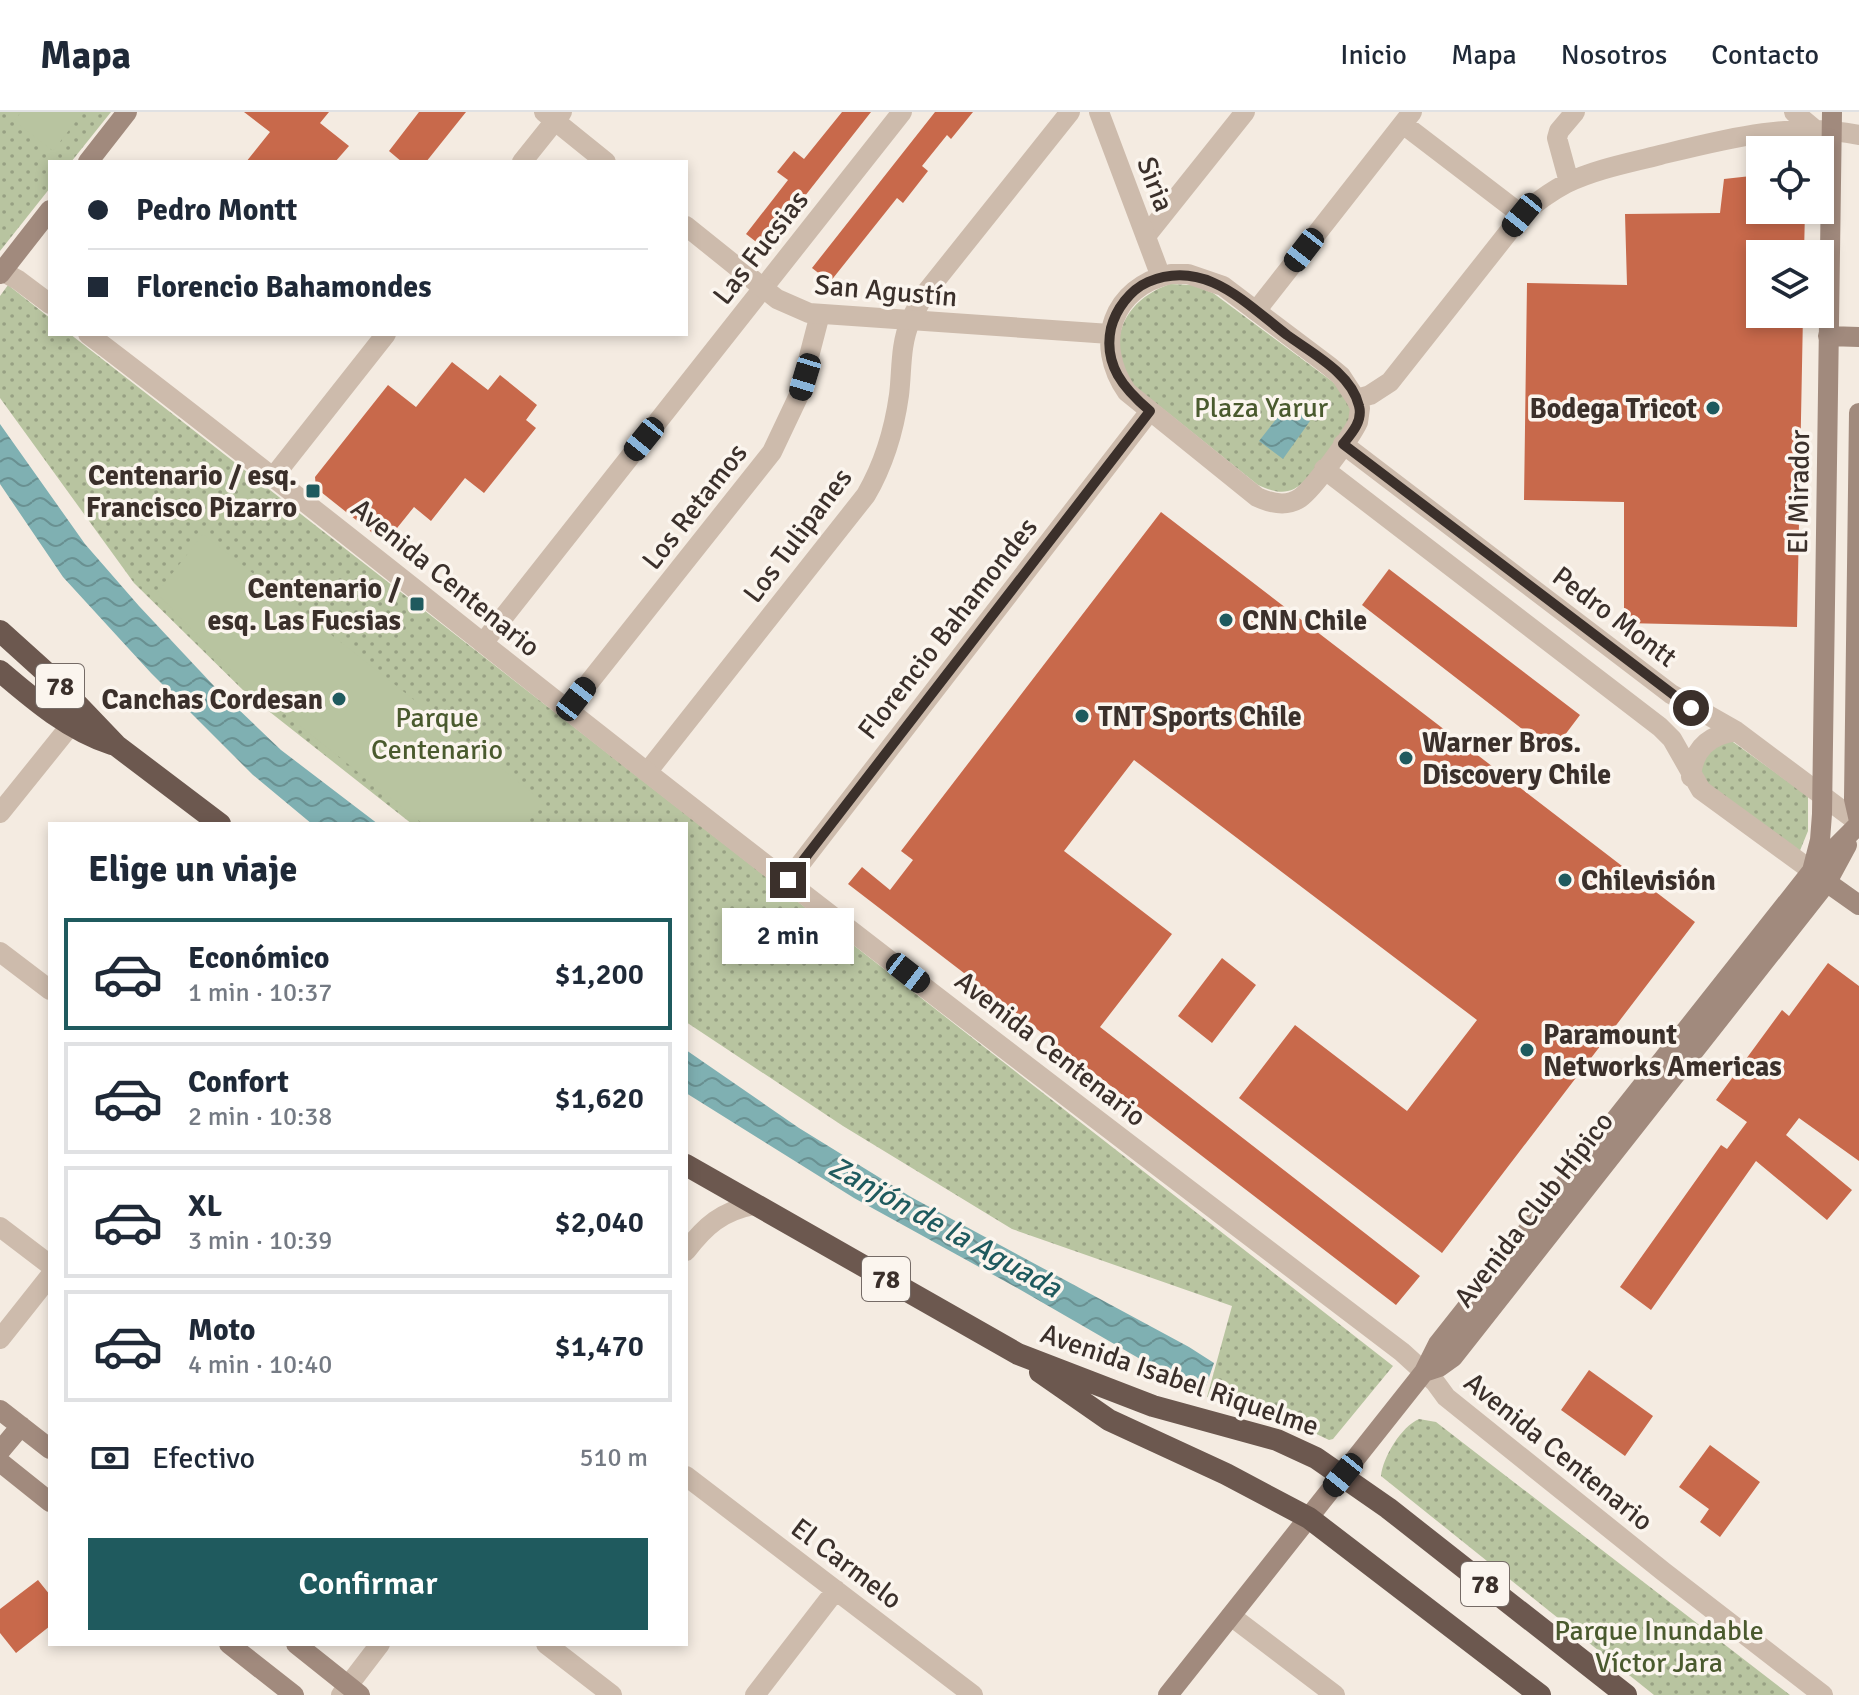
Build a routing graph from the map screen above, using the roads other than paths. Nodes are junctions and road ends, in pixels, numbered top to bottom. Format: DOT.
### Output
graph roads {
  1 [pos="127,112"];
  2 [pos="902,112"];
  3 [pos="1070,112"];
  4 [pos="1099,112"];
  5 [pos="1245,112"];
  6 [pos="1575,112"];
  7 [pos="1794,112"];
  8 [pos="554,115"];
  9 [pos="1408,118"];
  10 [pos="1826,123"];
  11 [pos="1859,135"];
  12 [pos="90,160"];
  13 [pos="523,160"];
  14 [pos="604,160"];
  15 [pos="1569,182"];
  16 [pos="48,213"];
  17 [pos="1522,215"];
  18 [pos="688,228"];
  19 [pos="1146,236"];
  20 [pos="1,272"];
  21 [pos="1161,277"];
  22 [pos="763,288"];
  23 [pos="48,302"];
  24 [pos="1256,311"];
  25 [pos="820,314"];
  26 [pos="910,321"];
  27 [pos="1110,334"];
  28 [pos="91,336"];
  29 [pos="384,336"];
  30 [pos="1828,336"];
  31 [pos="1859,337"];
  32 [pos="1356,399"];
  33 [pos="1150,411"];
  34 [pos="1859,413"];
  35 [pos="1343,444"];
  36 [pos="1324,469"];
  37 [pos="274,476"];
  38 [pos="0,631"];
  39 [pos="483,643"];
  40 [pos="0,671"];
  41 [pos="568,709"];
  42 [pos="70,726"];
  43 [pos="1736,731"];
  44 [pos="117,746"];
  45 [pos="1857,766"];
  46 [pos="648,771"];
  47 [pos="1691,777"];
  48 [pos="1822,795"];
  49 [pos="0,813"];
  50 [pos="217,822"];
  51 [pos="1859,823"];
  52 [pos="1819,876"];
  53 [pos="788,880"];
  54 [pos="1859,905"];
  55 [pos="0,952"];
  56 [pos="48,988"];
  57 [pos="688,1166"];
  58 [pos="754,1205"];
  59 [pos="0,1227"];
  60 [pos="688,1248"];
  61 [pos="48,1263"];
  62 [pos="48,1279"];
  63 [pos="0,1339"];
  64 [pos="1018,1354"];
  65 [pos="1424,1372"];
  66 [pos="0,1410"];
  67 [pos="21,1426"];
  68 [pos="48,1447"];
  69 [pos="0,1451"];
  70 [pos="0,1462"];
  71 [pos="1343,1475"];
  72 [pos="688,1478"];
  73 [pos="48,1500"];
  74 [pos="1309,1518"];
  75 [pos="836,1590"];
  76 [pos="1231,1616"];
  77 [pos="232,1646"];
  78 [pos="298,1646"];
  79 [pos="379,1646"];
  80 [pos="549,1646"];
  81 [pos="350,1692"];
  82 [pos="294,1695"];
  83 [pos="612,1695"];
  84 [pos="755,1695"];
  85 [pos="973,1695"];
  86 [pos="1168,1695"];
  87 [pos="1335,1695"];
  88 [pos="1540,1695"];
  89 [pos="1626,1695"];
  90 [pos="1823,1695"];
  1 -- 12 [label="main road"];
  2 -- 22 [label="street, Las Fucsias"];
  3 -- 26 [label="street, Los Tulipanes"];
  4 -- 19 [label="street, Siria"];
  5 -- 19 [label="street"];
  6 -- 15 [label="street"];
  7 -- 10 [label="street"];
  8 -- 13 [label="street"];
  8 -- 14 [label="street"];
  9 -- 17 [label="street"];
  9 -- 24 [label="street"];
  10 -- 11 [label="street"];
  10 -- 15 [label="street"];
  10 -- 30 [label="main road, El Mirador"];
  15 -- 17 [label="street"];
  16 -- 20 [label="main road"];
  17 -- 32 [label="street"];
  18 -- 22 [label="street, San Agustín"];
  19 -- 21 [label="street, Siria"];
  20 -- 23 [label="street"];
  21 -- 24 [label="street"];
  21 -- 27 [label="street"];
  22 -- 25 [label="street, San Agustín"];
  22 -- 39 [label="street, Las Fucsias"];
  24 -- 32 [label="street"];
  25 -- 26 [label="street, San Agustín"];
  25 -- 41 [label="street, Los Retamos"];
  26 -- 27 [label="street, San Agustín"];
  26 -- 46 [label="street, Los Tulipanes"];
  27 -- 33 [label="street"];
  28 -- 37 [label="street, Avenida Centenario"];
  29 -- 37 [label="street"];
  30 -- 31 [label="main road"];
  30 -- 48 [label="main road, El Mirador"];
  32 -- 35 [label="street"];
  33 -- 36 [label="street"];
  33 -- 53 [label="street, Florencio Bahamondes"];
  34 -- 45 [label="main road"];
  35 -- 36 [label="street"];
  35 -- 43 [label="street, Pedro Montt"];
  36 -- 47 [label="street"];
  37 -- 39 [label="street, Avenida Centenario"];
  38 -- 44 [label="highway, 78"];
  39 -- 41 [label="street, Avenida Centenario"];
  40 -- 42 [label="highway, 78"];
  41 -- 46 [label="street, Avenida Centenario"];
  42 -- 44 [label="highway, 78"];
  42 -- 49 [label="street"];
  43 -- 47 [label="street"];
  43 -- 48 [label="street, Pedro Montt"];
  44 -- 50 [label="highway, 78"];
  45 -- 51 [label="main road"];
  46 -- 53 [label="street, Avenida Centenario"];
  47 -- 52 [label="street"];
  48 -- 51 [label="street, Pedro Montt"];
  48 -- 52 [label="main road, El Mirador"];
  51 -- 52 [label="main road, Avenida Club Hípico"];
  52 -- 54 [label="main road"];
  52 -- 65 [label="main road, Avenida Club Hípico"];
  53 -- 65 [label="street, Avenida Centenario"];
  55 -- 56 [label="street"];
  57 -- 58 [label="highway, Avenida Isabel Riquelme / 78"];
  58 -- 60 [label="street"];
  58 -- 64 [label="highway, Avenida Isabel Riquelme / 78"];
  59 -- 61 [label="street"];
  62 -- 63 [label="street"];
  64 -- 71 [label="highway, Avenida Isabel Riquelme / 78"];
  64 -- 74 [label="highway, Avenida Isabel Riquelme / 78"];
  65 -- 71 [label="main road, Avenida Club Hípico"];
  65 -- 90 [label="street, Avenida Centenario"];
  66 -- 67 [label="main road"];
  67 -- 68 [label="main road"];
  67 -- 69 [label="main road"];
  70 -- 73 [label="main road"];
  71 -- 74 [label="main road, Avenida Club Hípico"];
  71 -- 89 [label="highway, Avenida Isabel Riquelme / 78"];
  72 -- 75 [label="street, El Carmelo"];
  74 -- 76 [label="main road, Avenida Club Hípico"];
  74 -- 88 [label="highway, Avenida Isabel Riquelme / 78"];
  75 -- 84 [label="street"];
  75 -- 85 [label="street, El Carmelo"];
  76 -- 86 [label="main road, Avenida Club Hípico"];
  76 -- 87 [label="street"];
  77 -- 82 [label="main road"];
  78 -- 81 [label="main road"];
  79 -- 81 [label="street"];
  80 -- 83 [label="street"];
}
